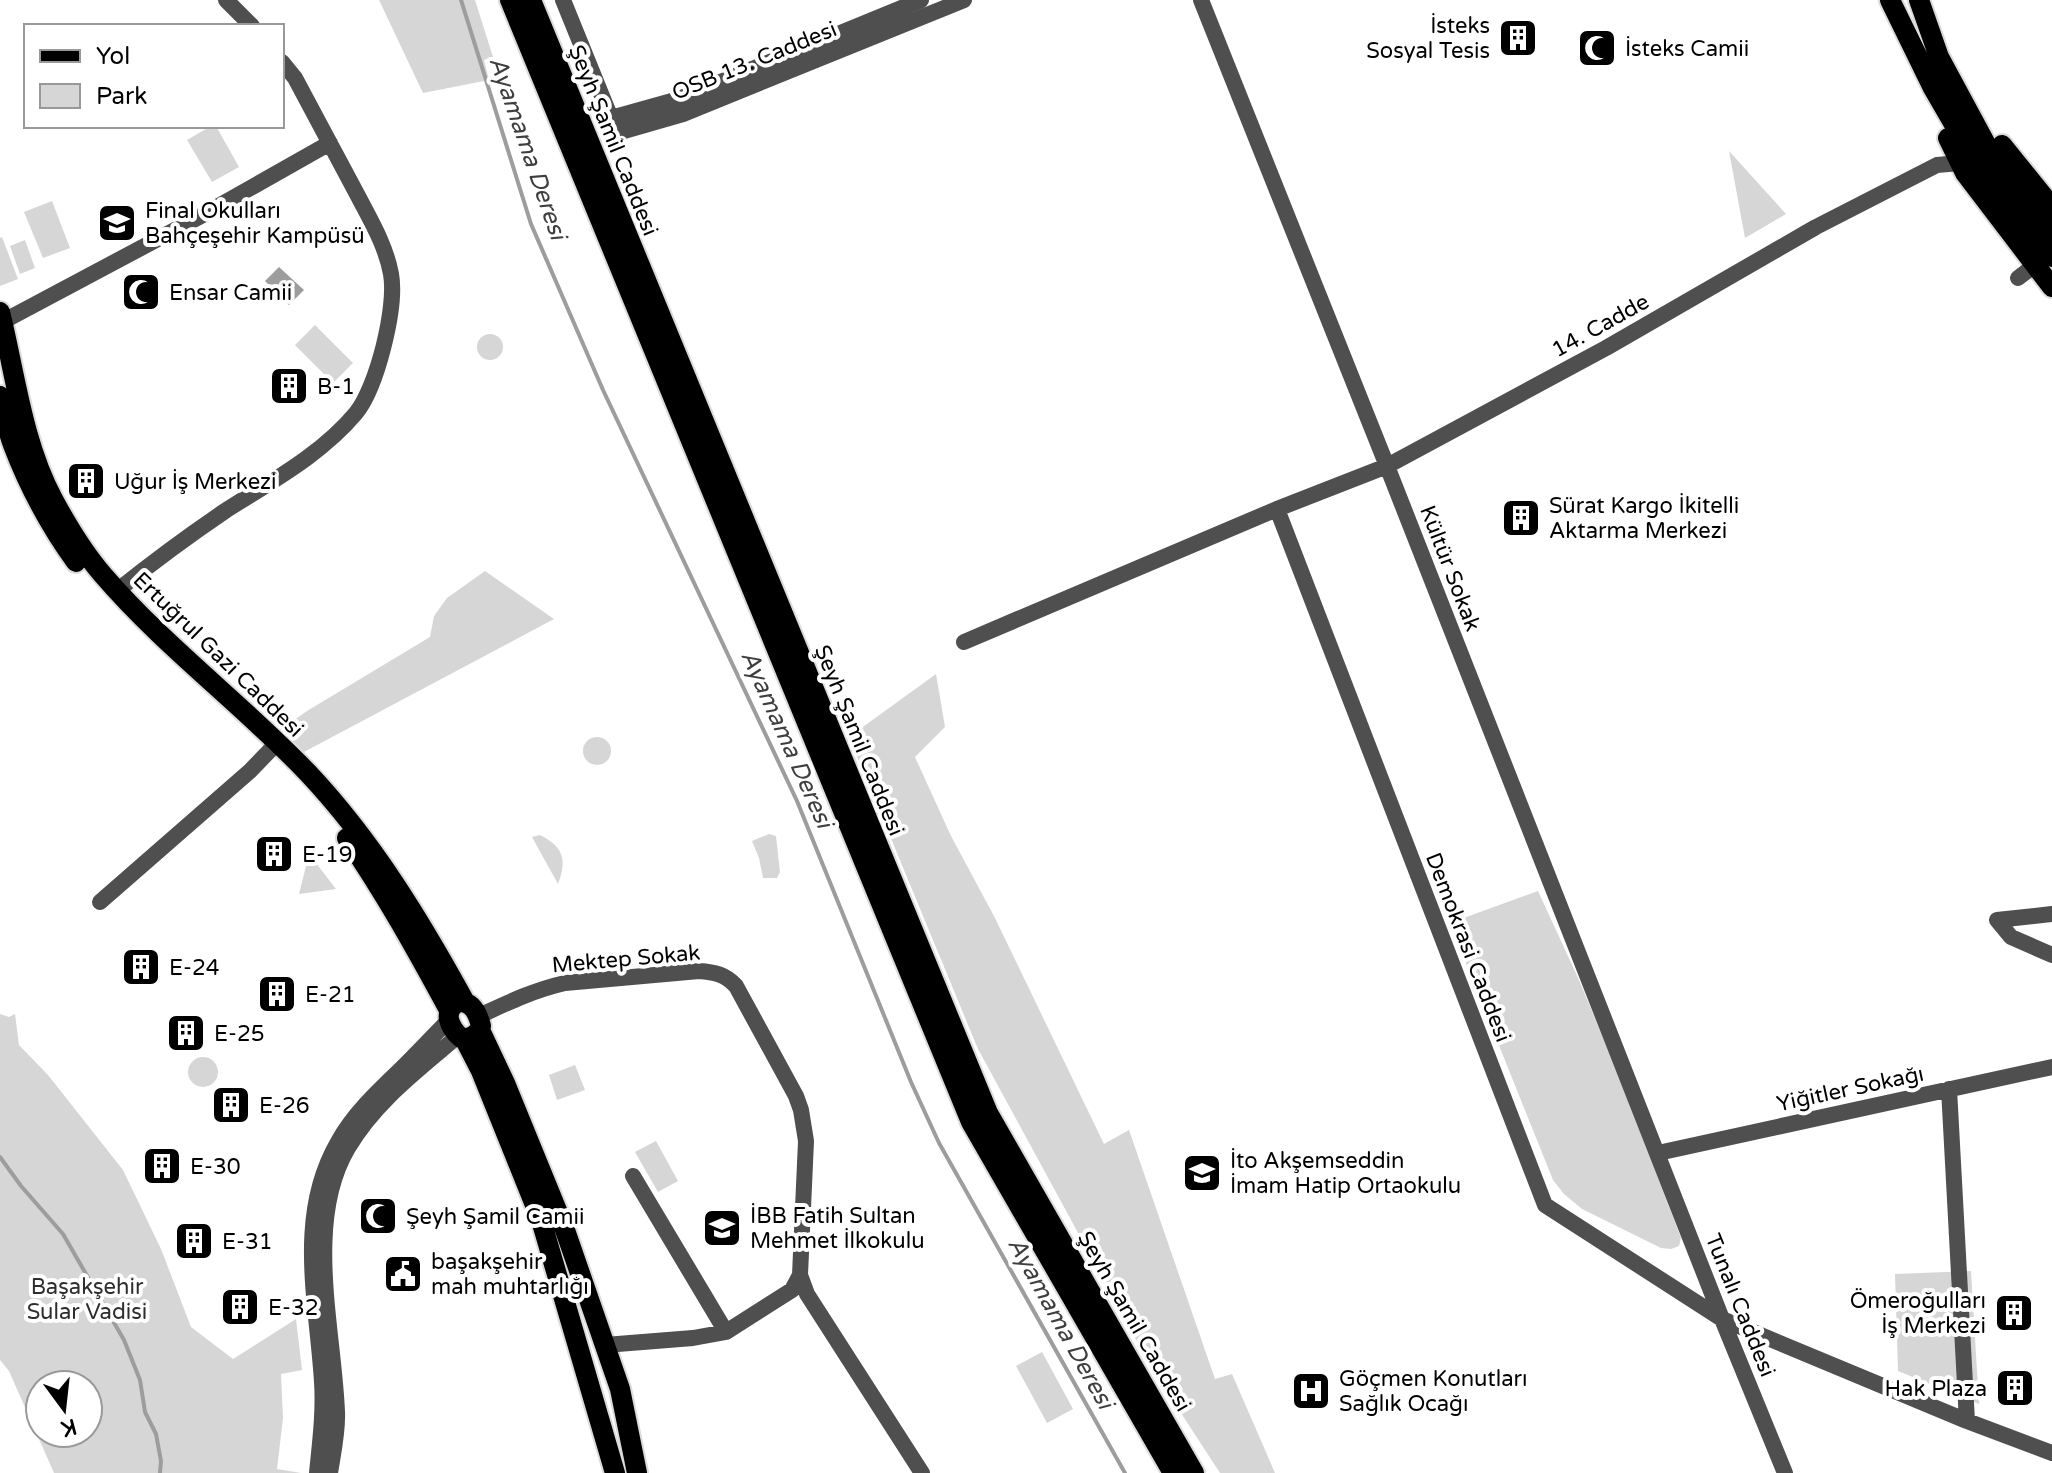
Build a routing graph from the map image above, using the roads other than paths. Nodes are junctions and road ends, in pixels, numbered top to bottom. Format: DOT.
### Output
graph roads {
  1 [pos="226,0"];
  2 [pos="510,0"];
  3 [pos="531,0"];
  4 [pos="563,0"];
  5 [pos="921,0"];
  6 [pos="964,0"];
  7 [pos="1201,0"];
  8 [pos="1890,0"];
  9 [pos="1919,0"];
  10 [pos="888,6"];
  11 [pos="250,24"];
  12 [pos="889,30"];
  13 [pos="1939,57"];
  14 [pos="284,64"];
  15 [pos="1933,88"];
  16 [pos="611,118"];
  17 [pos="330,143"];
  18 [pos="1955,154"];
  19 [pos="2052,207"];
  20 [pos="2052,234"];
  21 [pos="2044,261"];
  22 [pos="2018,278"];
  23 [pos="2052,278"];
  24 [pos="2052,287"];
  25 [pos="1,320"];
  26 [pos="0,396"];
  27 [pos="1387,466"];
  28 [pos="1277,509"];
  29 [pos="118,590"];
  30 [pos="964,642"];
  31 [pos="273,747"];
  32 [pos="100,902"];
  33 [pos="2052,914"];
  34 [pos="2052,955"];
  35 [pos="463,1022"];
  36 [pos="2052,1067"];
  37 [pos="1949,1089"];
  38 [pos="1658,1153"];
  39 [pos="633,1176"];
  40 [pos="800,1275"];
  41 [pos="1722,1319"];
  42 [pos="726,1332"];
  43 [pos="605,1345"];
  44 [pos="579,1350"];
  45 [pos="620,1389"];
  46 [pos="592,1397"];
  47 [pos="1967,1421"];
  48 [pos="2052,1453"];
  49 [pos="317,1473"];
  50 [pos="330,1473"];
  51 [pos="615,1473"];
  52 [pos="637,1473"];
  53 [pos="922,1473"];
  54 [pos="1173,1473"];
  55 [pos="1194,1473"];
  56 [pos="1785,1473"];
  1 -- 11 [label="street"];
  2 -- 54 [label="main road, Şeyh Şamil Caddesi"];
  3 -- 55 [label="main road, Şeyh Şamil Caddesi"];
  4 -- 16 [label="street"];
  5 -- 10 [label="street, OSB 13. Caddesi"];
  6 -- 12 [label="street, OSB 13. Caddesi"];
  7 -- 27 [label="street, Kültür Sokak"];
  8 -- 15 [label="main road"];
  9 -- 13 [label="main road"];
  10 -- 12 [label="street"];
  10 -- 16 [label="street, OSB 13. Caddesi"];
  12 -- 16 [label="street, OSB 13. Caddesi"];
  13 -- 19 [label="main road"];
  13 -- 20 [label="main road"];
  14 -- 17 [label="street"];
  15 -- 18 [label="main road"];
  15 -- 21 [label="main road"];
  17 -- 25 [label="street"];
  17 -- 29 [label="street"];
  18 -- 21 [label="main road"];
  18 -- 27 [label="street, 14. Cadde"];
  21 -- 22 [label="street"];
  21 -- 23 [label="main road"];
  21 -- 24 [label="main road"];
  25 -- 29 [label="main road, Ertuğrul Gazi Caddesi"];
  26 -- 31 [label="main road, Ertuğrul Gazi Caddesi"];
  27 -- 28 [label="street, 14. Cadde"];
  27 -- 38 [label="street, Kültür Sokak"];
  28 -- 30 [label="street, 14. Cadde"];
  28 -- 41 [label="street, Demokrasi Caddesi"];
  29 -- 31 [label="main road, Ertuğrul Gazi Caddesi"];
  31 -- 32 [label="street"];
  31 -- 35 [label="main road, Ertuğrul Gazi Caddesi"];
  33 -- 34 [label="street"];
  35 -- 40 [label="street, Mektep Sokak"];
  35 -- 43 [label="main road"];
  35 -- 44 [label="main road, Ertuğrul Gazi Caddesi"];
  35 -- 49 [label="street"];
  35 -- 50 [label="street"];
  36 -- 37 [label="street, Yiğitler Sokağı"];
  37 -- 38 [label="street, Yiğitler Sokağı"];
  37 -- 47 [label="street"];
  38 -- 41 [label="street, Tunalı Caddesi"];
  39 -- 42 [label="street"];
  40 -- 42 [label="street"];
  40 -- 53 [label="street"];
  41 -- 47 [label="street, Demokrasi Caddesi"];
  41 -- 56 [label="street, Tunalı Caddesi"];
  42 -- 43 [label="street"];
  43 -- 44 [label="main road"];
  43 -- 45 [label="main road"];
  44 -- 46 [label="main road, Ertuğrul Gazi Caddesi"];
  45 -- 46 [label="main road"];
  45 -- 52 [label="main road"];
  46 -- 51 [label="main road, Ertuğrul Gazi Caddesi"];
  47 -- 48 [label="street, Demokrasi Caddesi"];
}
